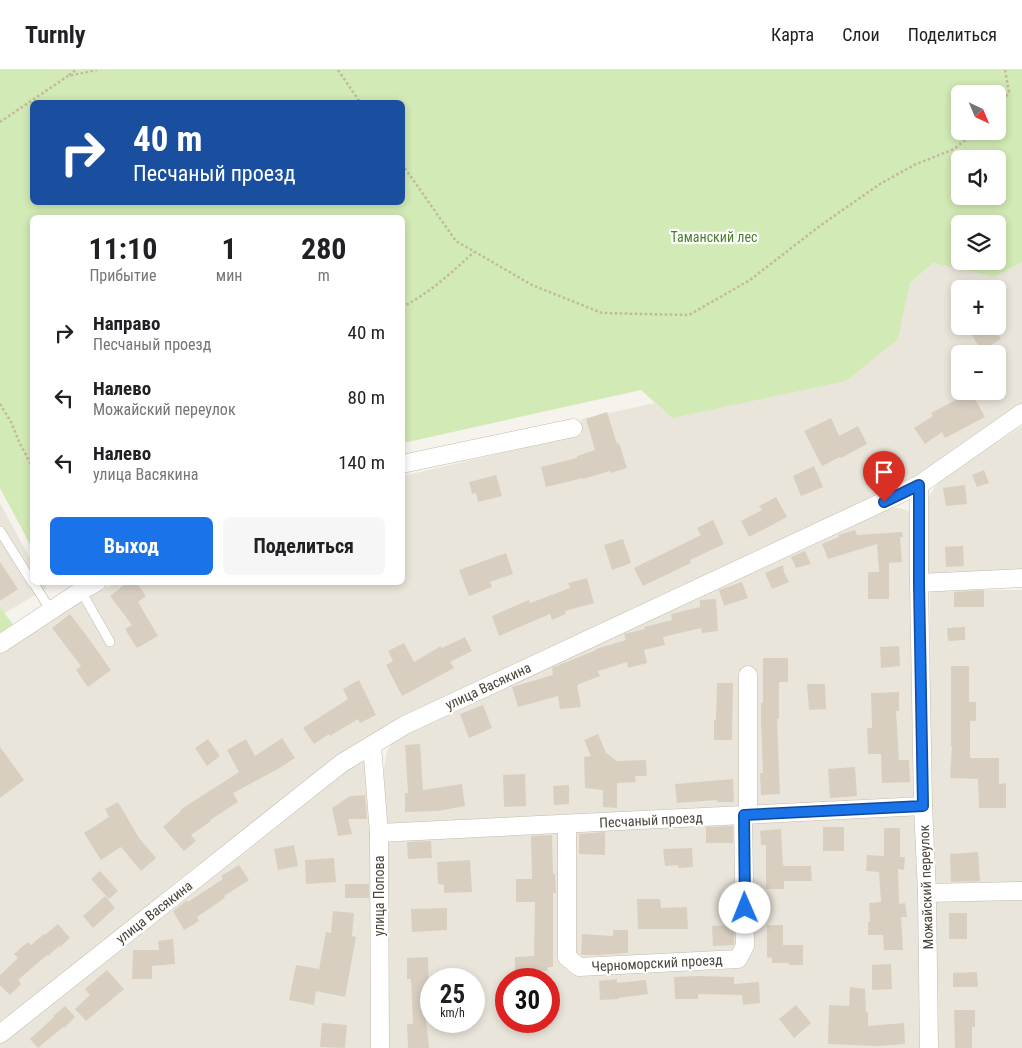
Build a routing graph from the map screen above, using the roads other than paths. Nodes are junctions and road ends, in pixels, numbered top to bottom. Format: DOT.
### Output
graph roads {
  1 [pos="1022,413"];
  2 [pos="573,428"];
  3 [pos="405,463"];
  4 [pos="919,485"];
  5 [pos="0,531"];
  6 [pos="30,577"];
  7 [pos="1022,578"];
  8 [pos="919,583"];
  9 [pos="35,585"];
  10 [pos="91,585"];
  11 [pos="81,591"];
  12 [pos="51,611"];
  13 [pos="110,642"];
  14 [pos="0,644"];
  15 [pos="748,675"];
  16 [pos="372,744"];
  17 [pos="923,806"];
  18 [pos="746,815"];
  19 [pos="567,824"];
  20 [pos="379,833"];
  21 [pos="1022,891"];
  22 [pos="927,892"];
  23 [pos="0,1034"];
  24 [pos="380,1048"];
  25 [pos="929,1048"];
  1 -- 4 [label="street, улица Васякина"];
  2 -- 3 [label="street"];
  4 -- 8 [label="street, Можайский переулок"];
  4 -- 16 [label="street, улица Васякина"];
  5 -- 6 [label="lane"];
  7 -- 8 [label="street"];
  8 -- 17 [label="street, Можайский переулок"];
  9 -- 12 [label="lane"];
  10 -- 11 [label="street"];
  11 -- 12 [label="street"];
  11 -- 13 [label="lane"];
  12 -- 14 [label="street"];
  15 -- 18 [label="street, Черноморский проезд"];
  16 -- 20 [label="street, улица Попова"];
  16 -- 23 [label="street, улица Васякина"];
  17 -- 18 [label="street, Песчаный проезд"];
  17 -- 22 [label="street, Можайский переулок"];
  18 -- 19 [label="street, Песчаный проезд"];
  18 -- 19 [label="street, Черноморский проезд"];
  19 -- 20 [label="street, Песчаный проезд"];
  20 -- 24 [label="street, улица Попова"];
  21 -- 22 [label="street"];
  22 -- 25 [label="street, Можайский переулок"];
}
